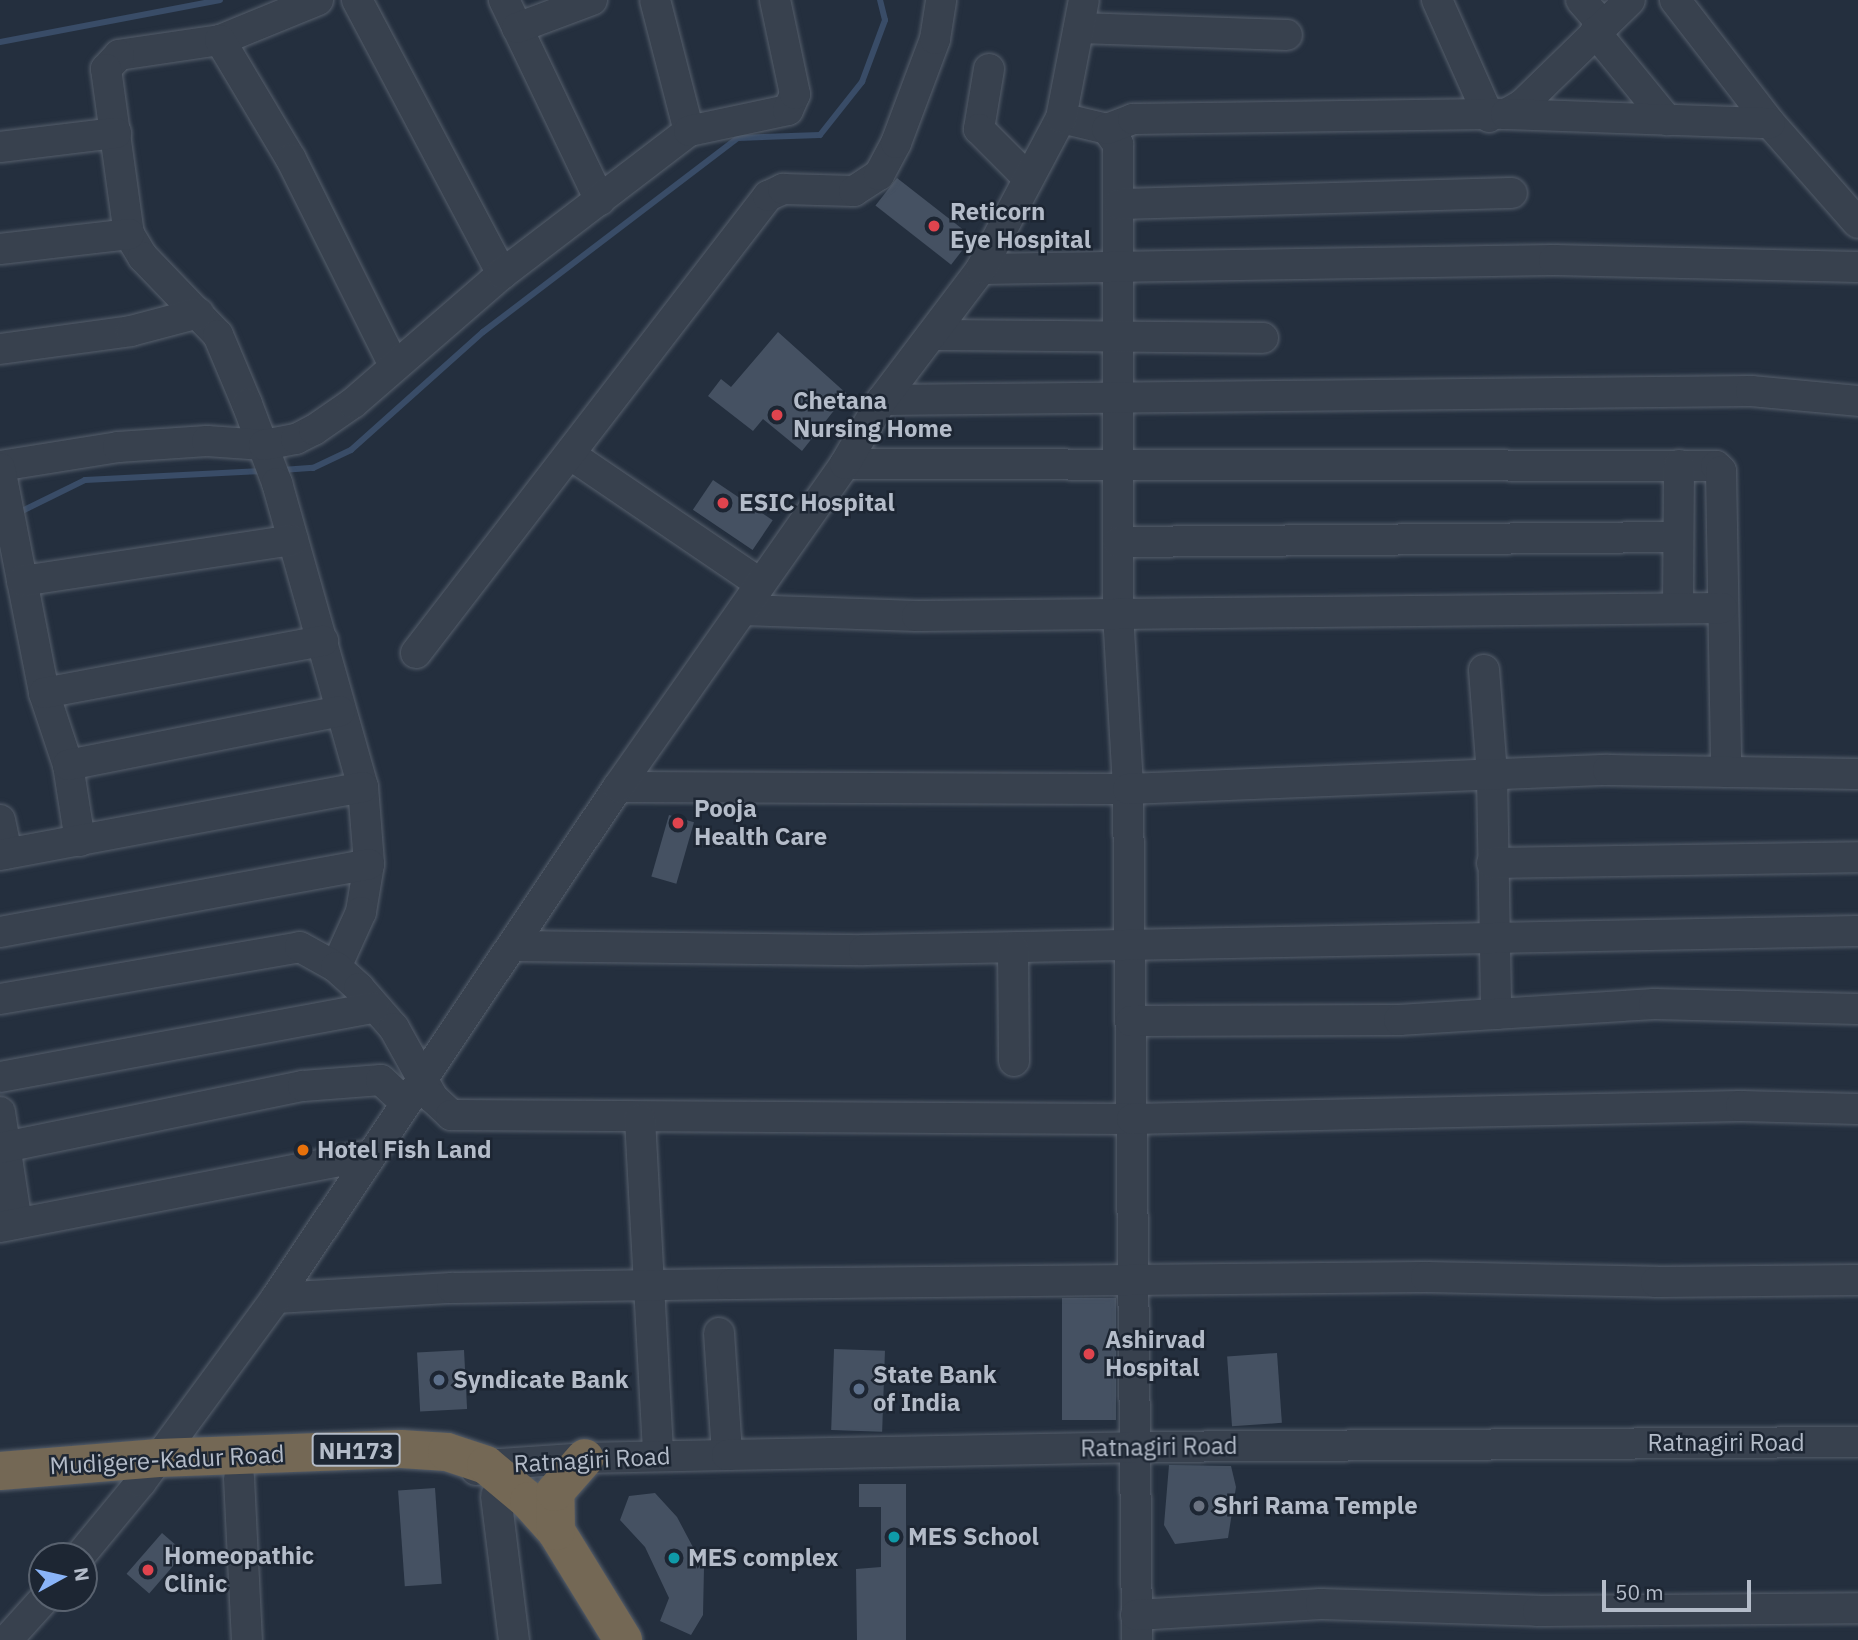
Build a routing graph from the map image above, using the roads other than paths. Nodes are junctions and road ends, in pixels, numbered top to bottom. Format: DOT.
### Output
graph roads {
  1 [pos="318,0"];
  2 [pos="357,0"];
  3 [pos="503,0"];
  4 [pos="592,0"];
  5 [pos="654,0"];
  6 [pos="775,0"];
  7 [pos="940,0"];
  8 [pos="1437,0"];
  9 [pos="1581,0"];
  10 [pos="1630,0"];
  11 [pos="1675,0"];
  12 [pos="1082,14"];
  13 [pos="517,28"];
  14 [pos="1599,28"];
  15 [pos="1287,35"];
  16 [pos="220,40"];
  17 [pos="989,69"];
  18 [pos="1497,115"];
  19 [pos="1061,118"];
  20 [pos="1667,120"];
  21 [pos="1770,123"];
  22 [pos="1107,129"];
  23 [pos="689,131"];
  24 [pos="116,134"];
  25 [pos="0,147"];
  26 [pos="1028,178"];
  27 [pos="1511,193"];
  28 [pos="600,200"];
  29 [pos="1119,204"];
  30 [pos="1858,223"];
  31 [pos="129,234"];
  32 [pos="0,250"];
  33 [pos="1118,267"];
  34 [pos="1858,267"];
  35 [pos="981,269"];
  36 [pos="502,274"];
  37 [pos="199,313"];
  38 [pos="932,335"];
  39 [pos="1118,337"];
  40 [pos="1263,338"];
  41 [pos="0,349"];
  42 [pos="394,366"];
  43 [pos="883,400"];
  44 [pos="1118,400"];
  45 [pos="1858,401"];
  46 [pos="571,455"];
  47 [pos="271,463"];
  48 [pos="845,464"];
  49 [pos="1118,464"];
  50 [pos="1679,465"];
  51 [pos="0,467"];
  52 [pos="2,499"];
  53 [pos="1677,537"];
  54 [pos="293,540"];
  55 [pos="1118,542"];
  56 [pos="22,580"];
  57 [pos="759,583"];
  58 [pos="1678,608"];
  59 [pos="1722,608"];
  60 [pos="743,610"];
  61 [pos="1118,613"];
  62 [pos="323,641"];
  63 [pos="416,653"];
  64 [pos="1484,670"];
  65 [pos="44,693"];
  66 [pos="340,711"];
  67 [pos="68,765"];
  68 [pos="1726,772"];
  69 [pos="1492,775"];
  70 [pos="1858,775"];
  71 [pos="363,787"];
  72 [pos="618,787"];
  73 [pos="1128,789"];
  74 [pos="0,820"];
  75 [pos="80,841"];
  76 [pos="4,854"];
  77 [pos="1858,858"];
  78 [pos="369,863"];
  79 [pos="1492,863"];
  80 [pos="1858,931"];
  81 [pos="0,932"];
  82 [pos="1493,935"];
  83 [pos="513,946"];
  84 [pos="1130,946"];
  85 [pos="1013,948"];
  86 [pos="336,967"];
  87 [pos="0,999"];
  88 [pos="374,1007"];
  89 [pos="1858,1009"];
  90 [pos="1496,1014"];
  91 [pos="1131,1021"];
  92 [pos="1014,1061"];
  93 [pos="0,1077"];
  94 [pos="425,1078"];
  95 [pos="406,1103"];
  96 [pos="1858,1110"];
  97 [pos="0,1112"];
  98 [pos="640,1119"];
  99 [pos="1132,1119"];
  100 [pos="2,1147"];
  101 [pos="369,1155"];
  102 [pos="8,1225"];
  103 [pos="1133,1279"];
  104 [pos="1858,1280"];
  105 [pos="648,1288"];
  106 [pos="276,1298"];
  107 [pos="719,1333"];
  108 [pos="1858,1442"];
  109 [pos="1134,1447"];
  110 [pos="727,1455"];
  111 [pos="658,1456"];
  112 [pos="585,1458"];
  113 [pos="149,1470"];
  114 [pos="0,1471"];
  115 [pos="239,1478"];
  116 [pos="481,1479"];
  117 [pos="0,1494"];
  118 [pos="556,1531"];
  119 [pos="91,1542"];
  120 [pos="1858,1608"];
  121 [pos="32,1612"];
  122 [pos="1137,1628"];
  123 [pos="7,1640"];
  124 [pos="247,1640"];
  125 [pos="514,1640"];
  126 [pos="594,1640"];
  127 [pos="623,1640"];
  1 -- 16 [label="street"];
  2 -- 36 [label="street"];
  3 -- 13 [label="street"];
  4 -- 13 [label="street"];
  5 -- 23 [label="street"];
  6 -- 23 [label="street"];
  7 -- 46 [label="street"];
  8 -- 18 [label="street"];
  9 -- 14 [label="street"];
  10 -- 14 [label="street"];
  11 -- 21 [label="street"];
  12 -- 15 [label="street"];
  12 -- 19 [label="street"];
  13 -- 28 [label="street"];
  14 -- 18 [label="street"];
  14 -- 20 [label="street"];
  16 -- 24 [label="street"];
  16 -- 42 [label="street"];
  17 -- 26 [label="street"];
  18 -- 20 [label="street"];
  18 -- 22 [label="street"];
  19 -- 22 [label="street"];
  19 -- 26 [label="street"];
  20 -- 21 [label="street"];
  21 -- 30 [label="street"];
  22 -- 29 [label="street"];
  23 -- 28 [label="street"];
  24 -- 25 [label="street"];
  24 -- 31 [label="street"];
  26 -- 35 [label="street"];
  27 -- 29 [label="street"];
  28 -- 36 [label="street"];
  29 -- 33 [label="street"];
  31 -- 32 [label="street"];
  31 -- 37 [label="street"];
  33 -- 34 [label="street"];
  33 -- 35 [label="street"];
  33 -- 39 [label="street"];
  35 -- 38 [label="street"];
  36 -- 42 [label="street"];
  37 -- 41 [label="street"];
  37 -- 47 [label="street"];
  38 -- 39 [label="street"];
  38 -- 43 [label="street"];
  39 -- 40 [label="street"];
  39 -- 44 [label="street"];
  42 -- 47 [label="street"];
  43 -- 44 [label="street"];
  43 -- 48 [label="street"];
  44 -- 45 [label="street"];
  44 -- 49 [label="street"];
  46 -- 57 [label="street"];
  46 -- 63 [label="street"];
  47 -- 51 [label="street"];
  47 -- 54 [label="street"];
  48 -- 49 [label="street"];
  48 -- 57 [label="street"];
  49 -- 50 [label="street"];
  49 -- 55 [label="street"];
  50 -- 53 [label="street"];
  50 -- 59 [label="street"];
  51 -- 52 [label="street"];
  52 -- 56 [label="street"];
  53 -- 55 [label="street"];
  53 -- 58 [label="street"];
  54 -- 56 [label="street"];
  54 -- 62 [label="street"];
  55 -- 61 [label="street"];
  56 -- 65 [label="street"];
  57 -- 60 [label="street"];
  58 -- 59 [label="street"];
  58 -- 61 [label="street"];
  59 -- 68 [label="street"];
  60 -- 61 [label="street"];
  60 -- 72 [label="street"];
  61 -- 73 [label="street"];
  62 -- 65 [label="street"];
  62 -- 66 [label="street"];
  64 -- 69 [label="street"];
  65 -- 67 [label="street"];
  66 -- 67 [label="street"];
  66 -- 71 [label="street"];
  67 -- 75 [label="street"];
  68 -- 69 [label="street"];
  68 -- 70 [label="street"];
  69 -- 73 [label="street"];
  69 -- 79 [label="street"];
  71 -- 75 [label="street"];
  71 -- 78 [label="street"];
  72 -- 73 [label="street"];
  72 -- 83 [label="street"];
  73 -- 84 [label="street"];
  74 -- 76 [label="street"];
  75 -- 76 [label="street"];
  77 -- 79 [label="street"];
  78 -- 81 [label="street"];
  78 -- 86 [label="street"];
  79 -- 82 [label="street"];
  80 -- 82 [label="street"];
  82 -- 84 [label="street"];
  82 -- 90 [label="street"];
  83 -- 85 [label="street"];
  83 -- 94 [label="street"];
  84 -- 85 [label="street"];
  84 -- 91 [label="street"];
  85 -- 92 [label="street"];
  86 -- 87 [label="street"];
  86 -- 88 [label="street"];
  88 -- 93 [label="street"];
  88 -- 94 [label="street"];
  89 -- 90 [label="street"];
  90 -- 91 [label="street"];
  91 -- 99 [label="street"];
  94 -- 95 [label="street"];
  94 -- 98 [label="street"];
  95 -- 100 [label="street"];
  95 -- 101 [label="street"];
  96 -- 99 [label="street"];
  97 -- 100 [label="street"];
  98 -- 99 [label="street"];
  98 -- 105 [label="street"];
  99 -- 103 [label="street"];
  100 -- 102 [label="street"];
  101 -- 102 [label="street"];
  101 -- 106 [label="street"];
  103 -- 104 [label="street"];
  103 -- 105 [label="street"];
  103 -- 109 [label="street"];
  105 -- 106 [label="street"];
  105 -- 111 [label="street"];
  106 -- 113 [label="street"];
  107 -- 110 [label="street"];
  108 -- 109 [label="street, Ratnagiri Road"];
  109 -- 110 [label="street, Ratnagiri Road"];
  109 -- 122 [label="street"];
  110 -- 111 [label="street, Ratnagiri Road"];
  111 -- 112 [label="street, Ratnagiri Road"];
  112 -- 116 [label="street, Ratnagiri Road"];
  112 -- 118 [label="highway"];
  113 -- 114 [label="highway, Mudigere-Kadur Road / NH173"];
  113 -- 115 [label="highway, Mudigere-Kadur Road / NH173"];
  113 -- 116 [label="highway, Mudigere-Kadur Road / NH173"];
  113 -- 117 [label="highway, Mudigere-Kadur Road / NH173"];
  113 -- 119 [label="street"];
  115 -- 116 [label="highway, Mudigere-Kadur Road / NH173"];
  115 -- 124 [label="street"];
  116 -- 118 [label="highway, Mudigere-Kadur Road / NH173"];
  116 -- 125 [label="street"];
  116 -- 126 [label="highway"];
  118 -- 127 [label="highway, Mudigere-Kadur Road / NH173"];
  120 -- 122 [label="street"];
  121 -- 123 [label="street"];
}
